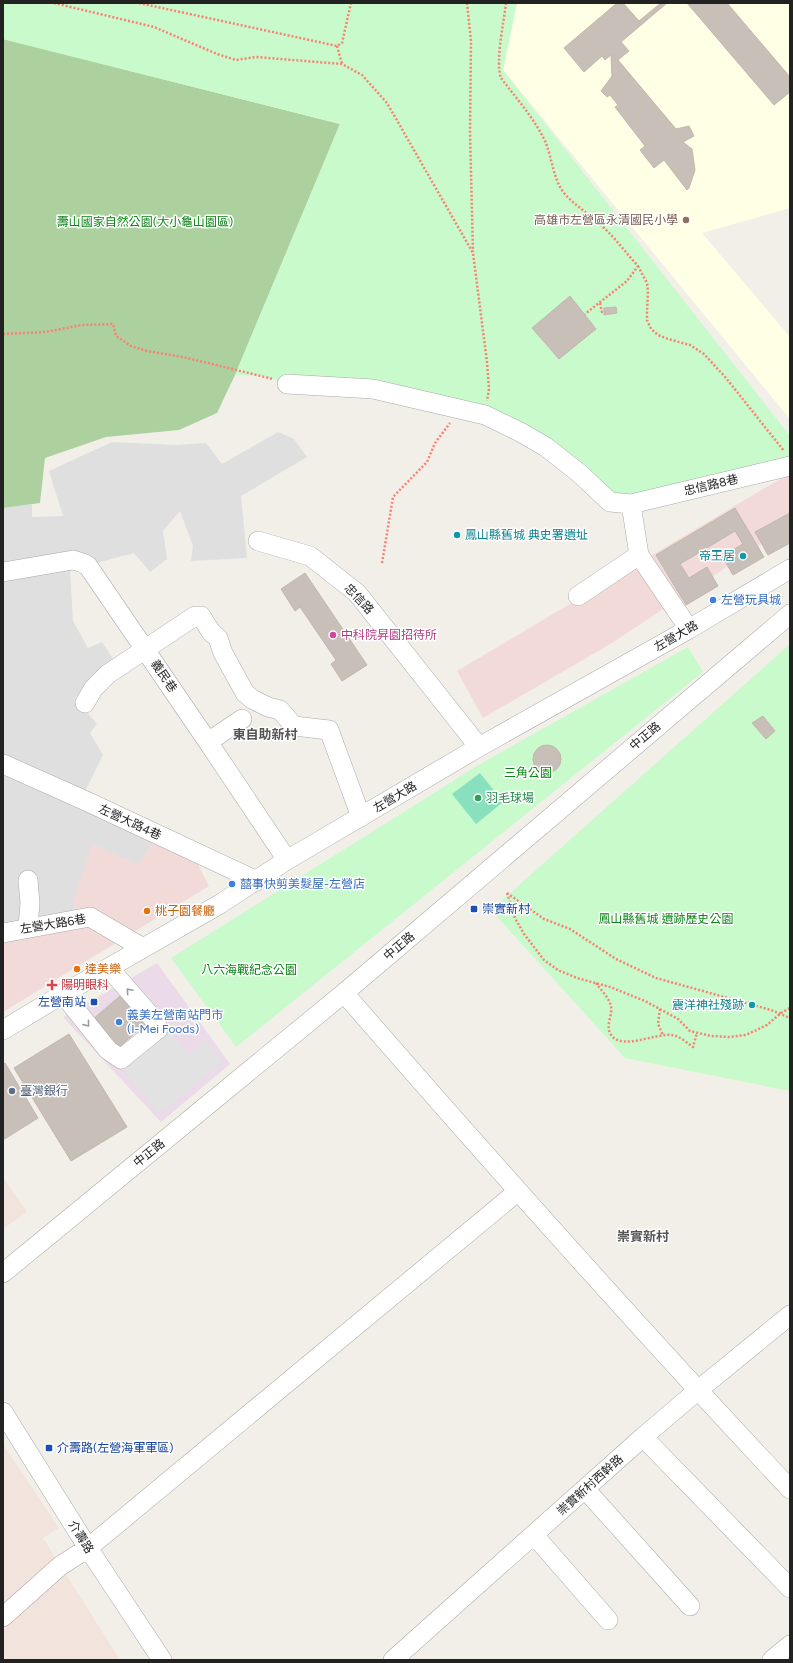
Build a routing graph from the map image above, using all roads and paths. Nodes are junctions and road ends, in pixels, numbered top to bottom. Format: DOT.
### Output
graph roads {
  1 [pos="54,3"];
  2 [pos="139,3"];
  3 [pos="351,3"];
  4 [pos="467,3"];
  5 [pos="506,3"];
  6 [pos="337,46"];
  7 [pos="342,64"];
  8 [pos="473,253"];
  9 [pos="638,266"];
  10 [pos="600,303"];
  11 [pos="604,312"];
  12 [pos="585,314"];
  13 [pos="3,334"];
  14 [pos="287,384"];
  15 [pos="485,415"];
  16 [pos="454,419"];
  17 [pos="788,460"];
  18 [pos="631,504"];
  19 [pos="258,541"];
  20 [pos="639,555"];
  21 [pos="382,563"];
  22 [pos="790,569"];
  23 [pos="3,572"];
  24 [pos="578,596"];
  25 [pos="790,614"];
  26 [pos="689,629"];
  27 [pos="146,650"];
  28 [pos="85,703"];
  29 [pos="242,719"];
  30 [pos="208,742"];
  31 [pos="479,747"];
  32 [pos="3,764"];
  33 [pos="360,817"];
  34 [pos="287,860"];
  35 [pos="28,880"];
  36 [pos="257,881"];
  37 [pos="28,927"];
  38 [pos="3,932"];
  39 [pos="143,948"];
  40 [pos="109,968"];
  41 [pos="595,983"];
  42 [pos="344,993"];
  43 [pos="63,994"];
  44 [pos="790,1008"];
  45 [pos="660,1009"];
  46 [pos="781,1013"];
  47 [pos="790,1018"];
  48 [pos="3,1030"];
  49 [pos="698,1033"];
  50 [pos="663,1035"];
  51 [pos="517,1192"];
  52 [pos="3,1274"];
  53 [pos="790,1315"];
  54 [pos="697,1391"];
  55 [pos="3,1412"];
  56 [pos="643,1438"];
  57 [pos="790,1489"];
  58 [pos="585,1490"];
  59 [pos="534,1535"];
  60 [pos="88,1548"];
  61 [pos="790,1588"];
  62 [pos="690,1606"];
  63 [pos="3,1617"];
  64 [pos="608,1620"];
  65 [pos="790,1645"];
  66 [pos="162,1660"];
  67 [pos="393,1660"];
  68 [pos="772,1660"];
  1 -- 7 [label="path"];
  2 -- 6 [label="path"];
  3 -- 6 [label="path"];
  4 -- 8 [label="path"];
  5 -- 9 [label="path"];
  6 -- 7 [label="path"];
  7 -- 8 [label="path"];
  8 -- 15 [label="path"];
  9 -- 10 [label="path"];
  9 -- 17 [label="path"];
  10 -- 11 [label="path"];
  10 -- 12 [label="path"];
  13 -- 14 [label="path"];
  14 -- 15 [label="street, 忠信路8巷"];
  15 -- 18 [label="street, 忠信路8巷"];
  16 -- 21 [label="path"];
  17 -- 18 [label="street, 忠信路8巷"];
  18 -- 20 [label="street"];
  19 -- 31 [label="street, 忠信路"];
  20 -- 24 [label="street"];
  20 -- 26 [label="street"];
  22 -- 26 [label="street, 左營大路"];
  23 -- 27 [label="street, 義民巷"];
  25 -- 42 [label="street, 中正路"];
  26 -- 31 [label="street, 左營大路"];
  27 -- 28 [label="street"];
  27 -- 30 [label="street, 義民巷"];
  27 -- 33 [label="street"];
  29 -- 30 [label="street"];
  30 -- 34 [label="street, 義民巷"];
  31 -- 33 [label="street, 左營大路"];
  32 -- 36 [label="street, 左營大路4巷"];
  33 -- 34 [label="street, 左營大路"];
  34 -- 36 [label="street, 左營大路"];
  35 -- 37 [label="street"];
  36 -- 39 [label="street, 左營大路"];
  37 -- 38 [label="street, 左營大路6巷"];
  37 -- 39 [label="street, 左營大路6巷"];
  39 -- 40 [label="street, 左營大路"];
  40 -- 43 [label="street, 左營大路"];
  43 -- 40 [label="street, one-way"];
  41 -- 45 [label="path"];
  41 -- 46 [label="path"];
  41 -- 50 [label="path"];
  42 -- 51 [label="street"];
  42 -- 52 [label="street, 中正路"];
  43 -- 48 [label="street, 左營大路"];
  44 -- 46 [label="path"];
  45 -- 49 [label="path"];
  45 -- 50 [label="path"];
  46 -- 47 [label="path"];
  46 -- 49 [label="path"];
  49 -- 50 [label="path"];
  51 -- 54 [label="street"];
  51 -- 60 [label="street"];
  53 -- 54 [label="street, 崇實新村西幹路"];
  54 -- 56 [label="street, 崇實新村西幹路"];
  54 -- 57 [label="street"];
  55 -- 60 [label="street, 介壽路"];
  56 -- 58 [label="street, 崇實新村西幹路"];
  56 -- 61 [label="street"];
  58 -- 59 [label="street, 崇實新村西幹路"];
  58 -- 62 [label="street"];
  59 -- 64 [label="street"];
  59 -- 67 [label="street, 崇實新村西幹路"];
  60 -- 63 [label="street"];
  60 -- 66 [label="street, 介壽路"];
  65 -- 68 [label="street"];
}
